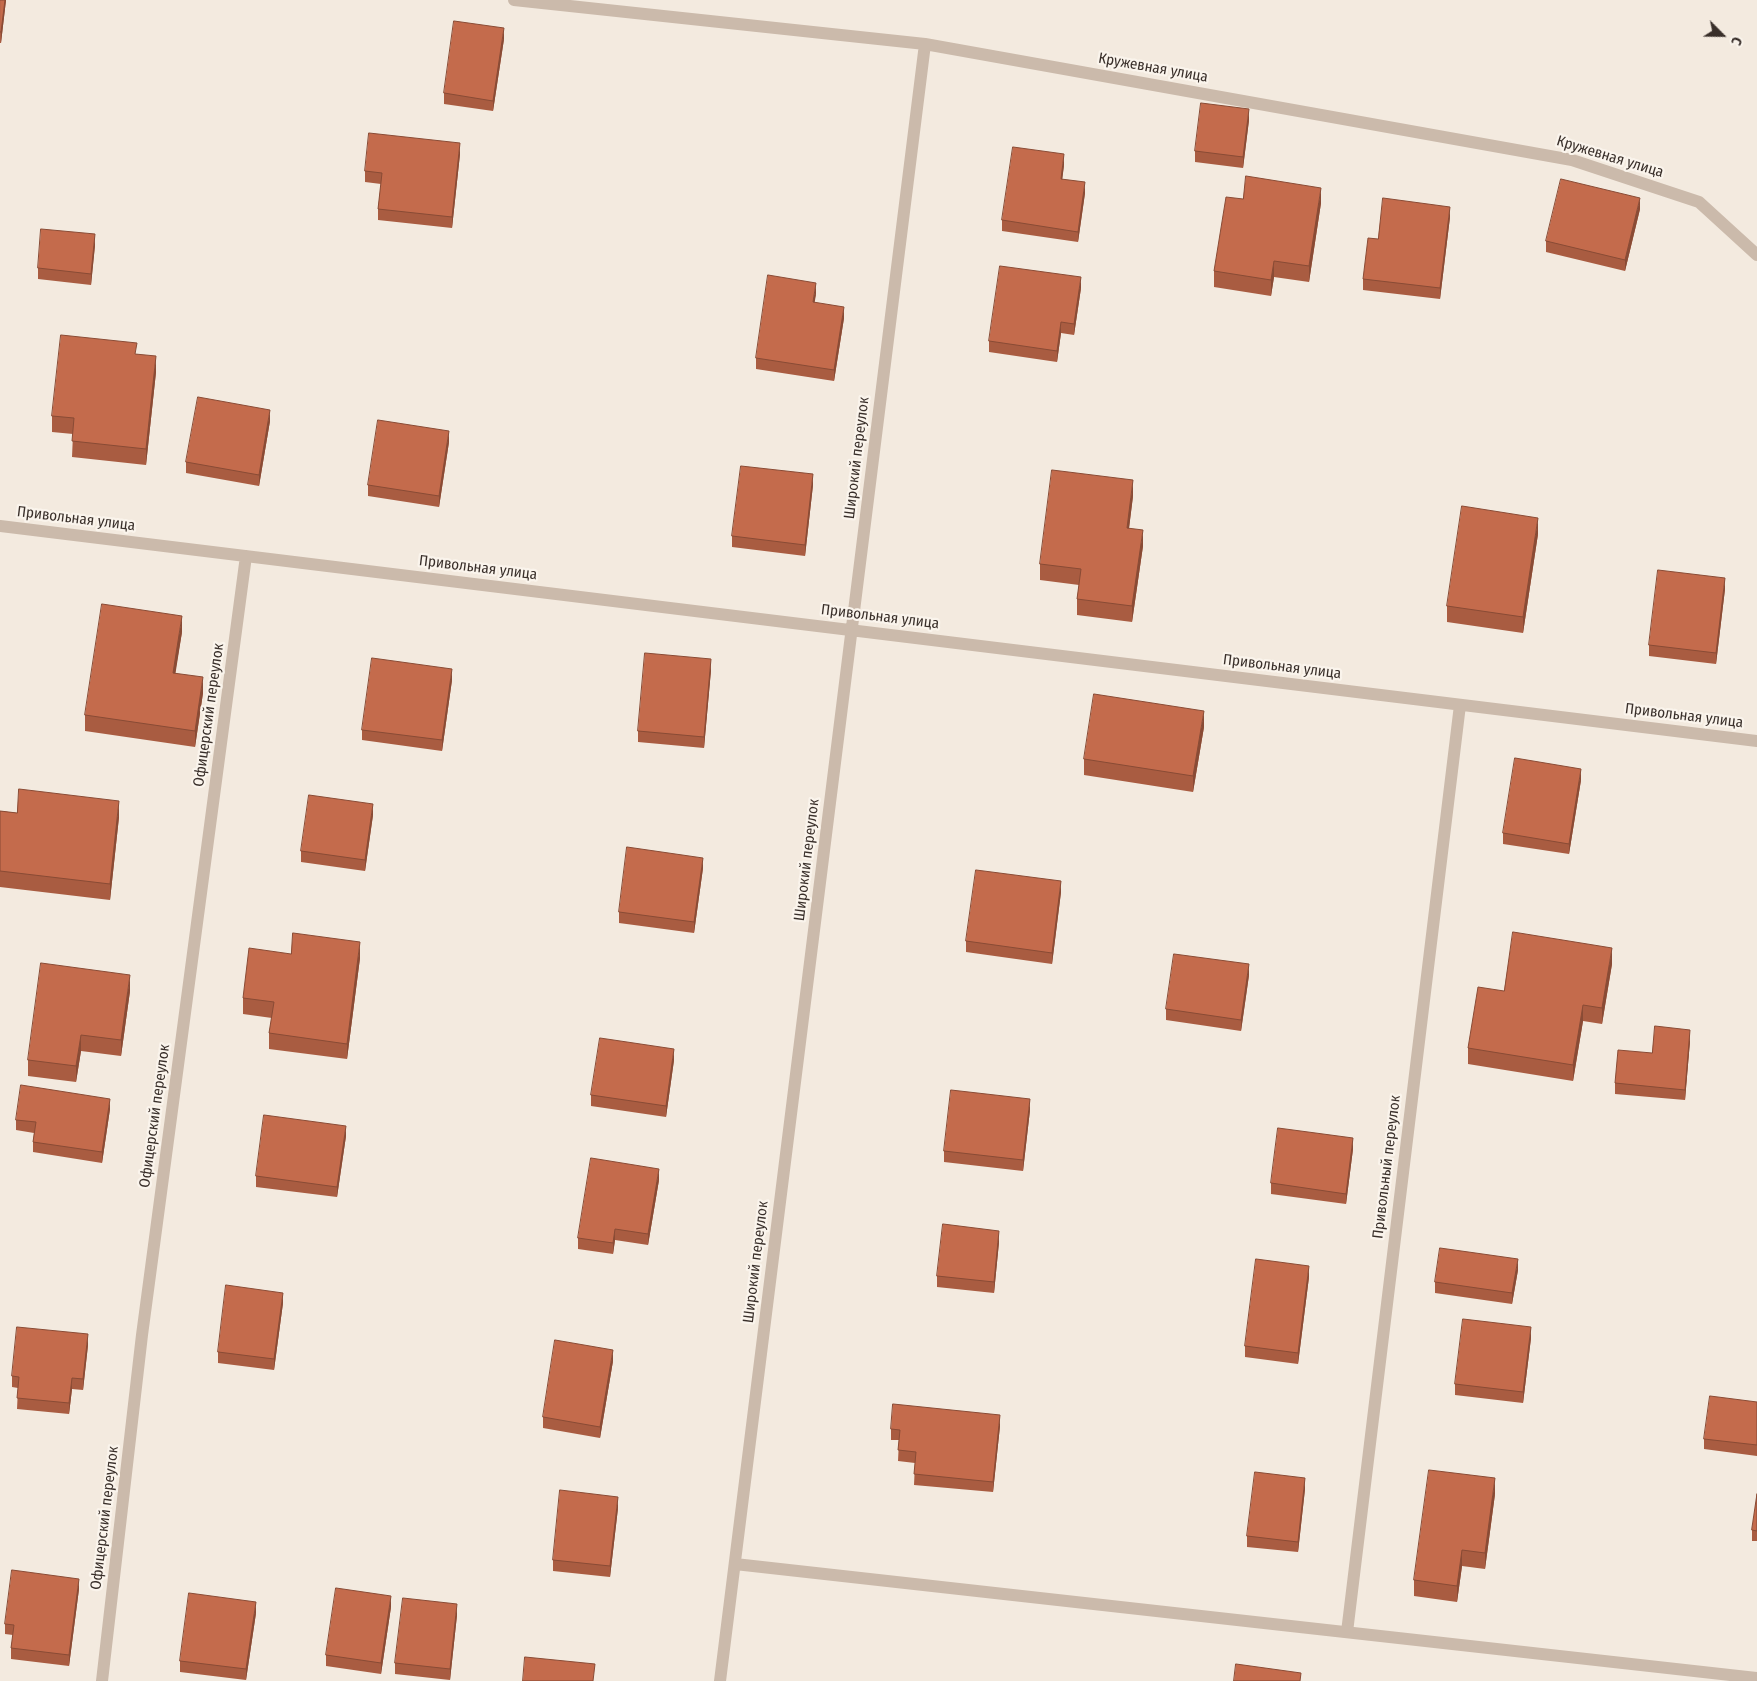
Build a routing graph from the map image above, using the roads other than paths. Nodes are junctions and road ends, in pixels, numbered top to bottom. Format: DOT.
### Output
graph roads {
  1 [pos="514,0"];
  2 [pos="925,44"];
  3 [pos="1757,256"];
  4 [pos="0,526"];
  5 [pos="246,556"];
  6 [pos="852,630"];
  7 [pos="1460,705"];
  8 [pos="1757,741"];
  9 [pos="735,1564"];
  10 [pos="1346,1632"];
  11 [pos="1757,1678"];
  12 [pos="102,1681"];
  13 [pos="720,1681"];
  1 -- 2 [label="street, Кружевная улица"];
  2 -- 3 [label="street, Кружевная улица"];
  2 -- 6 [label="street, Широкий переулок"];
  4 -- 5 [label="street, Привольная улица"];
  5 -- 6 [label="street, Привольная улица"];
  5 -- 12 [label="street, Офицерский переулок"];
  6 -- 7 [label="street, Привольная улица"];
  6 -- 9 [label="street, Широкий переулок"];
  7 -- 8 [label="street, Привольная улица"];
  7 -- 10 [label="street, Привольный переулок"];
  9 -- 10 [label="street"];
  9 -- 13 [label="street, Широкий переулок"];
  10 -- 11 [label="street"];
}
